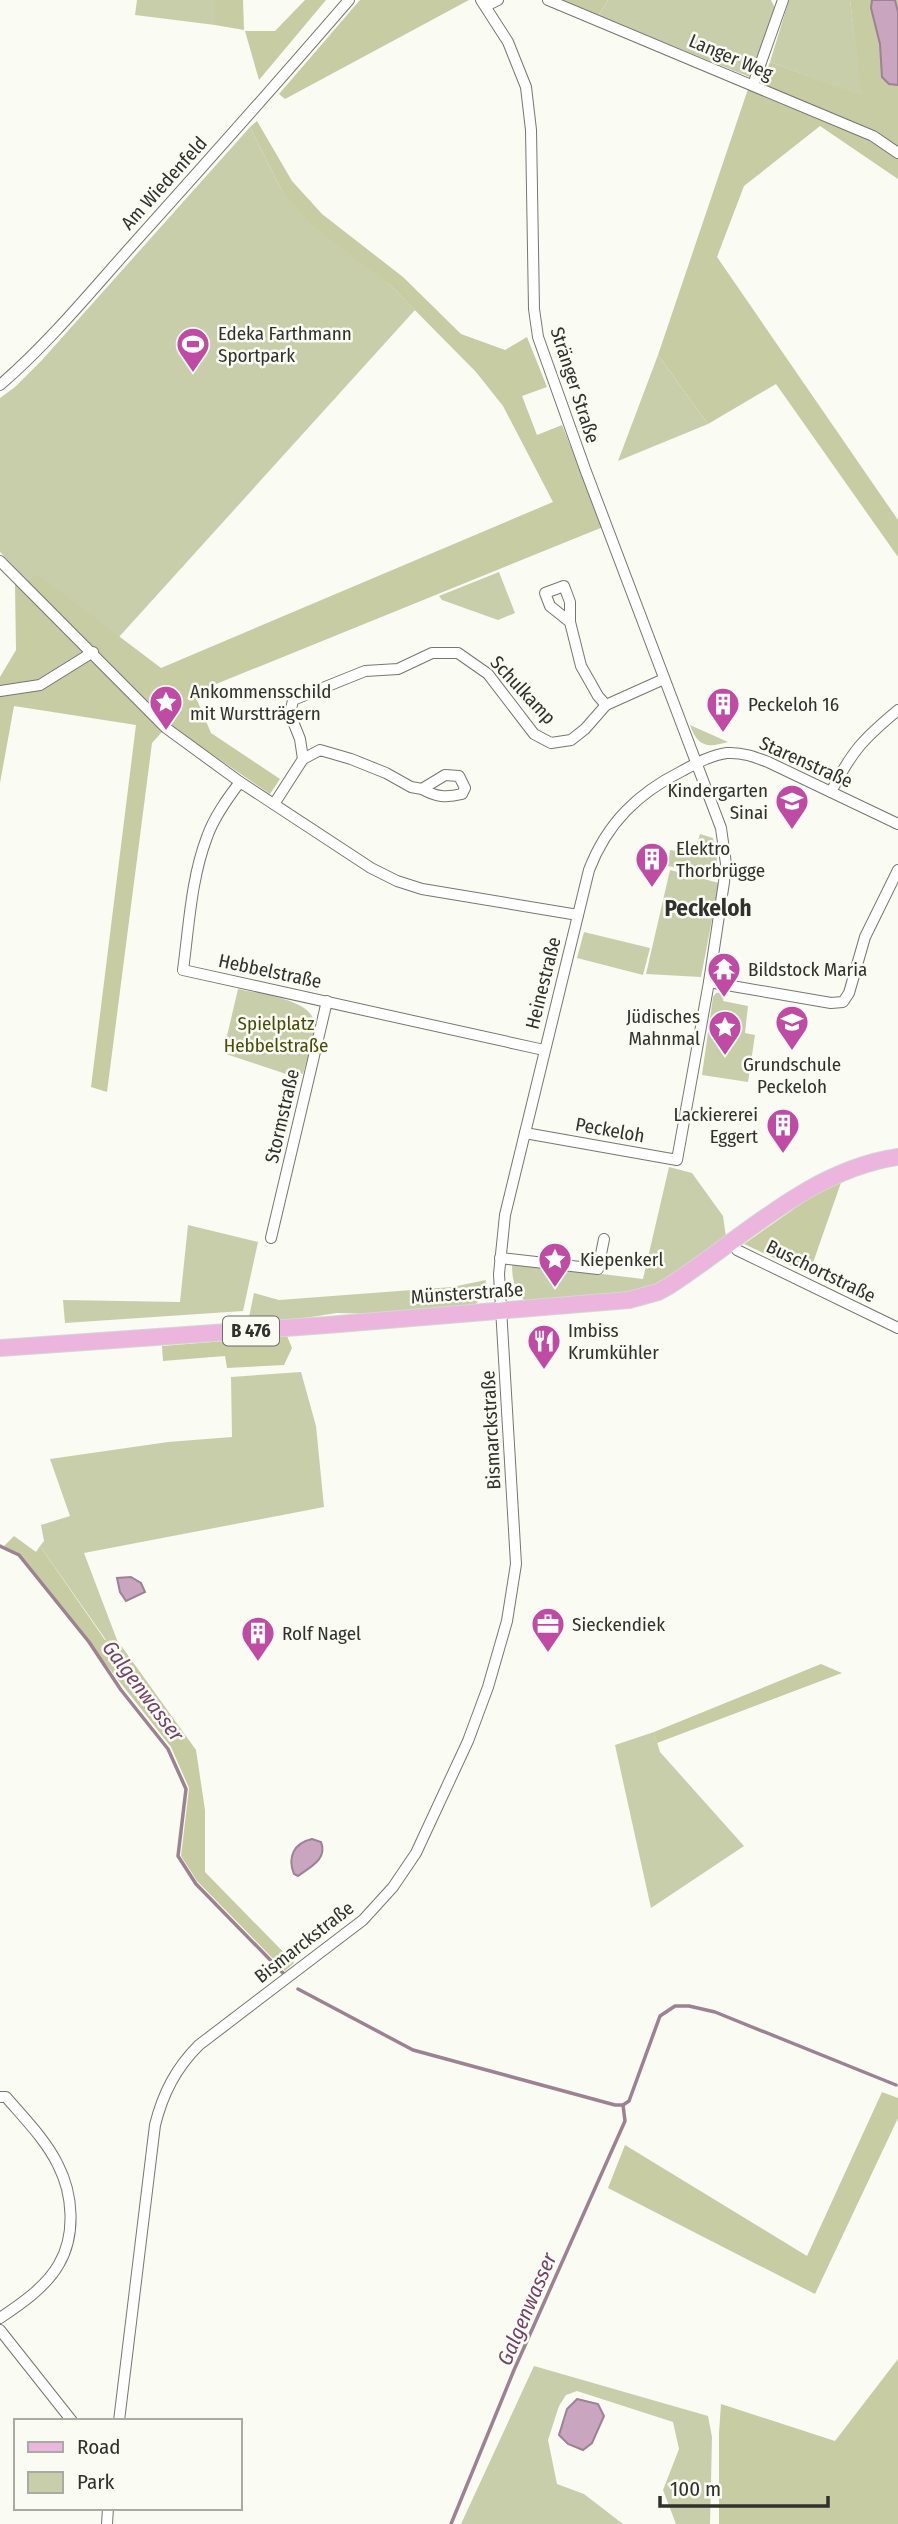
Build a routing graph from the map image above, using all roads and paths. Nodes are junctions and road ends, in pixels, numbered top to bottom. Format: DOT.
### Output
graph roads {
  1 [pos="349,0"];
  2 [pos="498,0"];
  3 [pos="548,0"];
  4 [pos="783,0"];
  5 [pos="483,3"];
  6 [pos="754,85"];
  7 [pos="898,153"];
  8 [pos="0,385"];
  9 [pos="0,561"];
  10 [pos="570,622"];
  11 [pos="93,652"];
  12 [pos="664,679"];
  13 [pos="0,691"];
  14 [pos="606,705"];
  15 [pos="898,710"];
  16 [pos="303,759"];
  17 [pos="696,763"];
  18 [pos="240,782"];
  19 [pos="422,789"];
  20 [pos="831,792"];
  21 [pos="274,804"];
  22 [pos="898,824"];
  23 [pos="898,870"];
  24 [pos="578,915"];
  25 [pos="709,982"];
  26 [pos="327,1001"];
  27 [pos="544,1050"];
  28 [pos="525,1133"];
  29 [pos="898,1157"];
  30 [pos="271,1238"];
  31 [pos="604,1239"];
  32 [pos="733,1242"];
  33 [pos="500,1258"];
  34 [pos="502,1312"];
  35 [pos="898,1328"];
  36 [pos="0,1348"];
  37 [pos="0,2096"];
  38 [pos="0,2318"];
  39 [pos="0,2330"];
  40 [pos="70,2419"];
  41 [pos="119,2419"];
  1 -- 8 [label="street, Am Wiedenfeld"];
  2 -- 5 [label="street"];
  3 -- 6 [label="street, Langer Weg"];
  4 -- 6 [label="street"];
  5 -- 12 [label="street, Stränger Straße"];
  6 -- 7 [label="street, Langer Weg"];
  9 -- 11 [label="street"];
  10 -- 14 [label="street"];
  11 -- 13 [label="street"];
  11 -- 18 [label="street"];
  12 -- 14 [label="street, Schulkamp"];
  12 -- 17 [label="street, Stränger Straße"];
  14 -- 16 [label="street, Schulkamp"];
  15 -- 20 [label="street"];
  16 -- 19 [label="street"];
  16 -- 21 [label="street"];
  17 -- 20 [label="street, Starenstraße"];
  17 -- 24 [label="street, Heinestraße"];
  17 -- 25 [label="street, Peckeloh"];
  18 -- 21 [label="street"];
  18 -- 26 [label="street, Hebbelstraße"];
  20 -- 22 [label="street, Starenstraße"];
  21 -- 24 [label="street"];
  23 -- 25 [label="street"];
  24 -- 27 [label="street, Heinestraße"];
  25 -- 28 [label="street, Peckeloh"];
  26 -- 27 [label="street, Hebbelstraße"];
  26 -- 30 [label="street, Stormstraße"];
  27 -- 28 [label="street, Heinestraße"];
  28 -- 33 [label="street, Heinestraße"];
  29 -- 32 [label="main road, Münsterstraße / B 476"];
  31 -- 33 [label="street"];
  32 -- 34 [label="main road, Münsterstraße / B 476"];
  32 -- 35 [label="street, Buschortstraße"];
  33 -- 34 [label="street, Heinestraße"];
  34 -- 36 [label="main road, Münsterstraße / B 476"];
  34 -- 41 [label="street, Bismarckstraße"];
  37 -- 38 [label="street"];
  39 -- 40 [label="street"];
}
